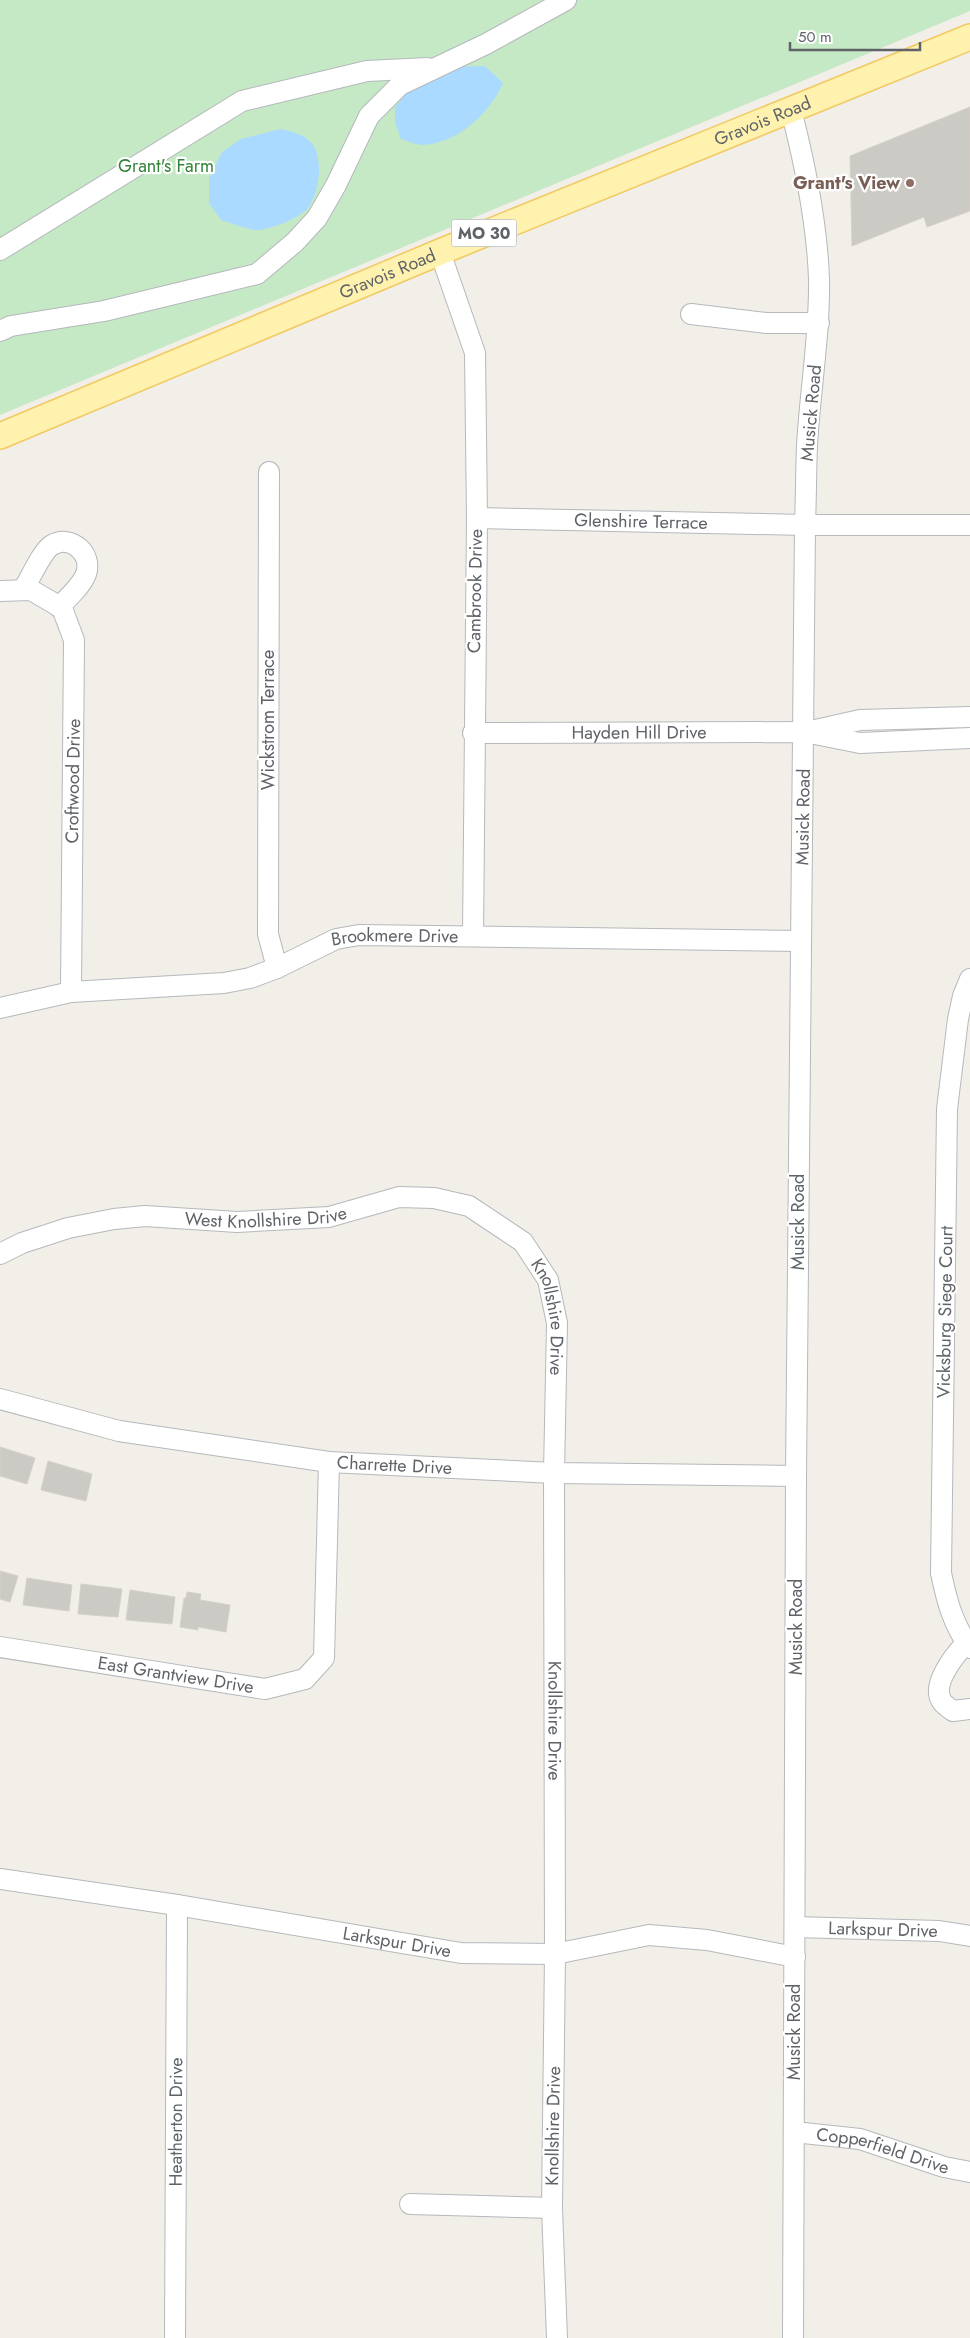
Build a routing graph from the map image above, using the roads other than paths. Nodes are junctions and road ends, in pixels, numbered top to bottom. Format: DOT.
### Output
graph roads {
  1 [pos="566,0"];
  2 [pos="970,37"];
  3 [pos="437,68"];
  4 [pos="791,110"];
  5 [pos="0,250"];
  6 [pos="440,252"];
  7 [pos="691,314"];
  8 [pos="818,323"];
  9 [pos="0,331"];
  10 [pos="0,436"];
  11 [pos="269,472"];
  12 [pos="476,518"];
  13 [pos="805,525"];
  14 [pos="970,525"];
  15 [pos="27,590"];
  16 [pos="0,591"];
  17 [pos="60,607"];
  18 [pos="970,718"];
  19 [pos="805,732"];
  20 [pos="473,733"];
  21 [pos="970,738"];
  22 [pos="473,936"];
  23 [pos="801,941"];
  24 [pos="277,968"];
  25 [pos="970,979"];
  26 [pos="71,992"];
  27 [pos="0,1008"];
  28 [pos="523,1242"];
  29 [pos="0,1254"];
  30 [pos="0,1399"];
  31 [pos="329,1462"];
  32 [pos="554,1473"];
  33 [pos="796,1476"];
  34 [pos="968,1645"];
  35 [pos="0,1647"];
  36 [pos="970,1710"];
  37 [pos="0,1879"];
  38 [pos="177,1904"];
  39 [pos="795,1927"];
  40 [pos="970,1936"];
  41 [pos="555,1954"];
  42 [pos="795,1956"];
  43 [pos="794,2132"];
  44 [pos="970,2172"];
  45 [pos="410,2204"];
  46 [pos="552,2208"];
  47 [pos="175,2338"];
  48 [pos="557,2338"];
  49 [pos="793,2338"];
  1 -- 3 [label="street"];
  2 -- 4 [label="main road, Gravois Road / MO 30"];
  3 -- 5 [label="street"];
  3 -- 9 [label="street"];
  4 -- 6 [label="main road, Gravois Road / MO 30"];
  4 -- 8 [label="street, Musick Road"];
  6 -- 10 [label="main road, Gravois Road / MO 30"];
  6 -- 12 [label="street, Cambrook Drive"];
  7 -- 8 [label="street"];
  8 -- 13 [label="street, Musick Road"];
  11 -- 24 [label="street, Wickstrom Terrace"];
  12 -- 13 [label="street, Glenshire Terrace"];
  12 -- 20 [label="street, Cambrook Drive"];
  13 -- 14 [label="street, Glenshire Terrace"];
  13 -- 19 [label="street, Musick Road"];
  15 -- 16 [label="street"];
  15 -- 17 [label="street"];
  15 -- 17 [label="street"];
  17 -- 26 [label="street, Croftwood Drive"];
  18 -- 19 [label="street"];
  19 -- 20 [label="street, Hayden Hill Drive"];
  19 -- 21 [label="street"];
  19 -- 23 [label="street, Musick Road"];
  20 -- 22 [label="street, Cambrook Drive"];
  22 -- 23 [label="street, Brookmere Drive"];
  22 -- 24 [label="street, Brookmere Drive"];
  23 -- 33 [label="street, Musick Road"];
  24 -- 26 [label="street, Brookmere Drive"];
  25 -- 34 [label="street, Vicksburg Siege Court"];
  26 -- 27 [label="street, Brookmere Drive"];
  28 -- 29 [label="street, West Knollshire Drive"];
  28 -- 32 [label="street, Knollshire Drive"];
  30 -- 31 [label="street, Charrette Drive"];
  31 -- 32 [label="street, Charrette Drive"];
  31 -- 35 [label="street, East Grantview Drive"];
  32 -- 33 [label="street, Charrette Drive"];
  32 -- 41 [label="street, Knollshire Drive"];
  33 -- 39 [label="street, Musick Road"];
  34 -- 36 [label="street, Vicksburg Siege Court"];
  37 -- 38 [label="street, Larkspur Drive"];
  38 -- 41 [label="street, Larkspur Drive"];
  38 -- 47 [label="street, Heatherton Drive"];
  39 -- 40 [label="street, Larkspur Drive"];
  39 -- 42 [label="street, Musick Road"];
  41 -- 42 [label="street, Larkspur Drive"];
  41 -- 46 [label="street, Knollshire Drive"];
  42 -- 43 [label="street, Musick Road"];
  43 -- 44 [label="street, Copperfield Drive"];
  43 -- 49 [label="street, Musick Road"];
  45 -- 46 [label="street, Knollshire Drive"];
  46 -- 48 [label="street, Knollshire Drive"];
}
